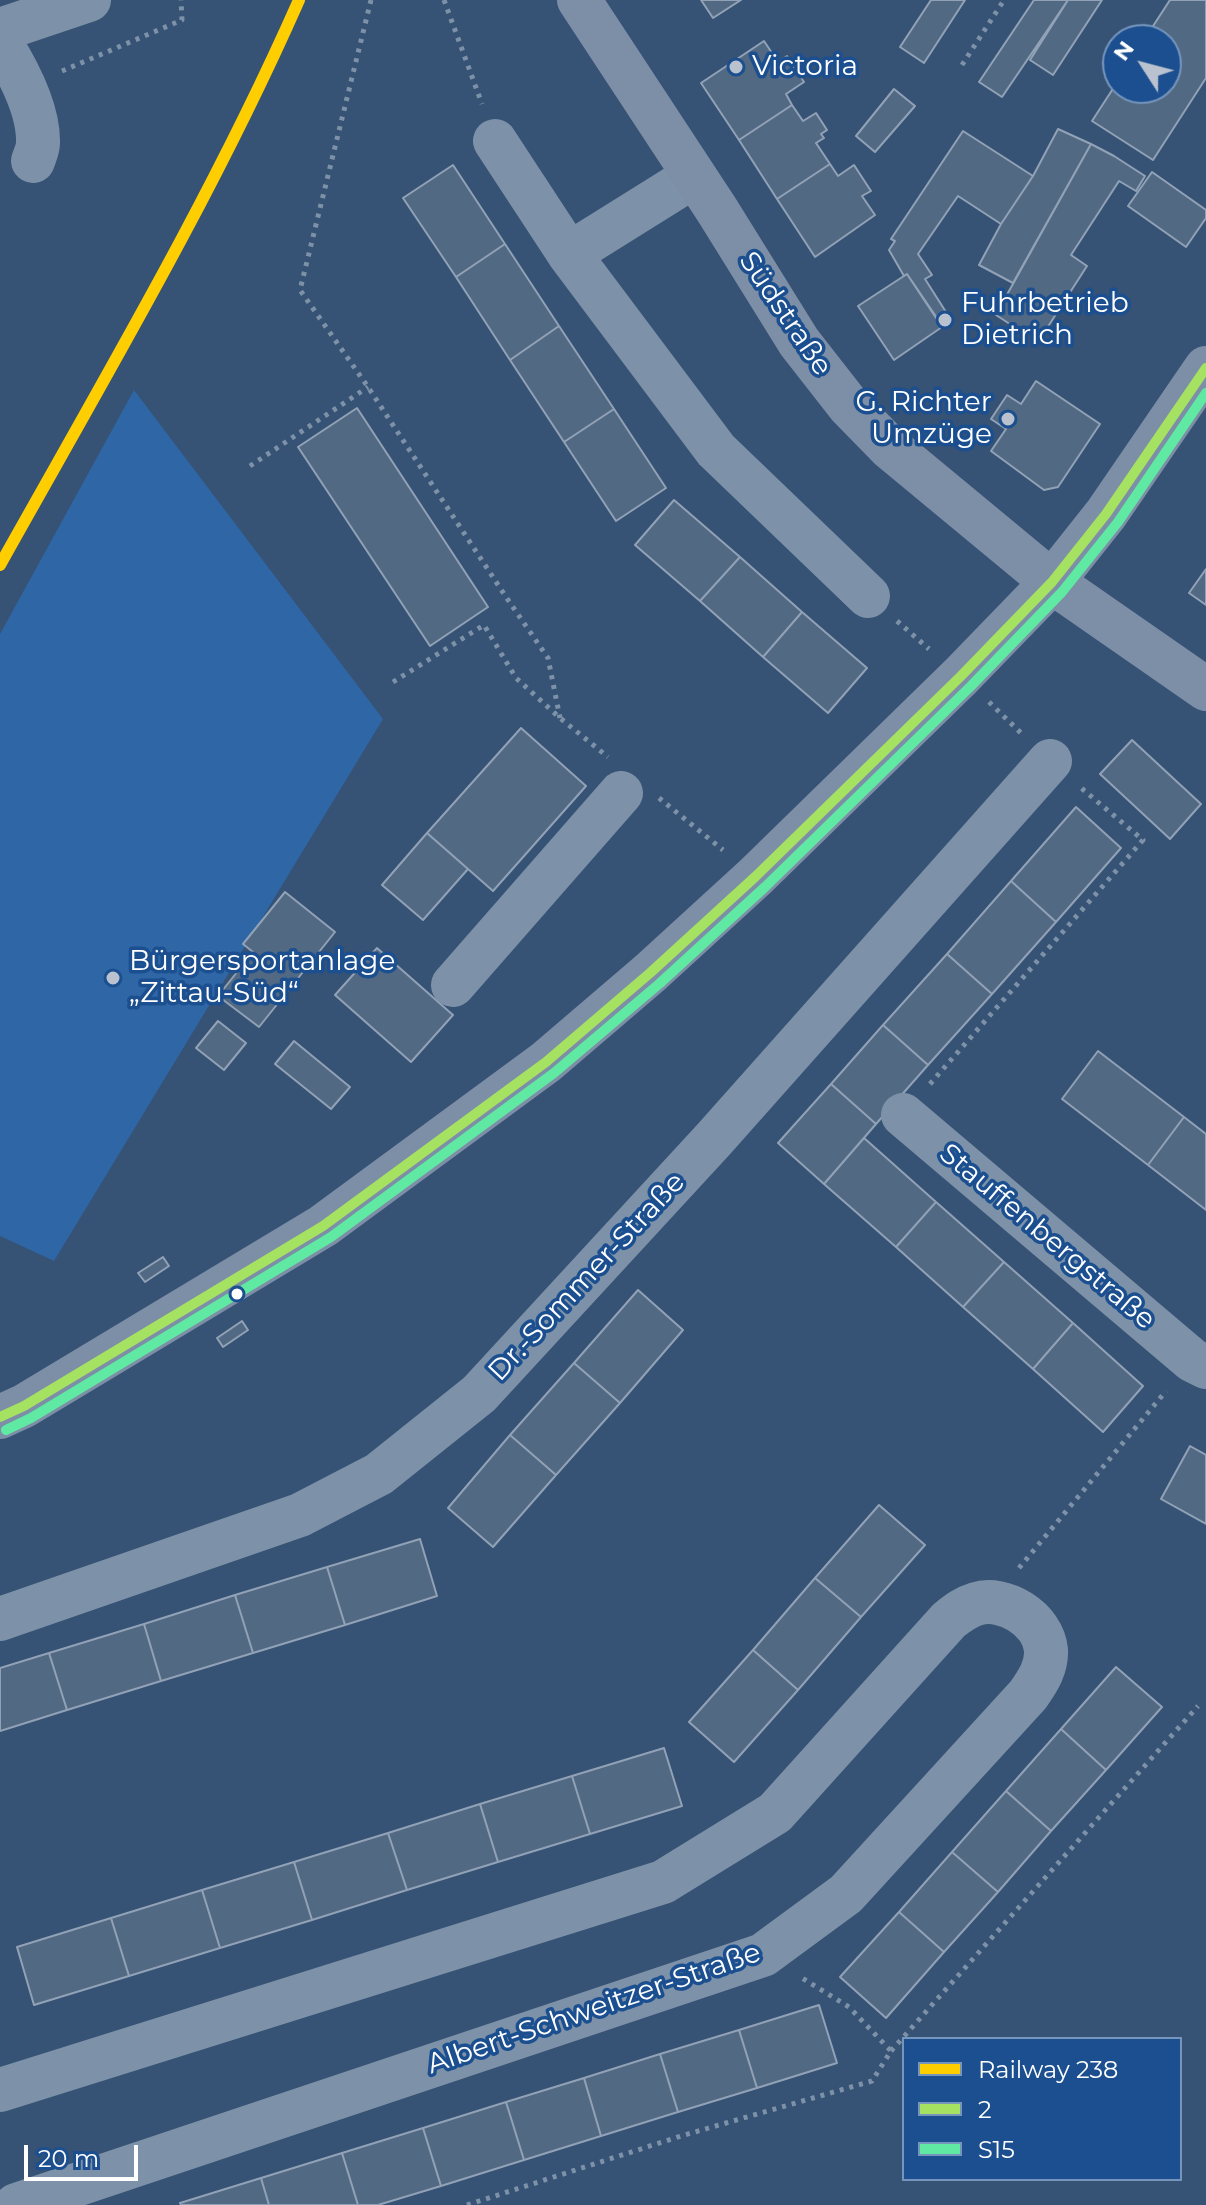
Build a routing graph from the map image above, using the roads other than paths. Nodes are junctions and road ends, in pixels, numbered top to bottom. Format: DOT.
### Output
graph roads {
  1 [pos="89,0"];
  2 [pos="579,0"];
  3 [pos="0,30"];
  4 [pos="0,42"];
  5 [pos="495,141"];
  6 [pos="33,161"];
  7 [pos="694,176"];
  8 [pos="569,254"];
  9 [pos="1206,368"];
  10 [pos="1052,582"];
  11 [pos="868,596"];
  12 [pos="1206,689"];
  13 [pos="1050,761"];
  14 [pos="621,793"];
  15 [pos="453,985"];
  16 [pos="903,1115"];
  17 [pos="1201,1355"];
  18 [pos="0,1417"];
  19 [pos="0,1619"];
  20 [pos="0,2090"];
  21 [pos="16,2205"];
  1 -- 3 [label="street"];
  2 -- 7 [label="main road, Südstraße"];
  4 -- 6 [label="street"];
  5 -- 8 [label="street"];
  7 -- 8 [label="street"];
  7 -- 10 [label="main road, Südstraße"];
  8 -- 11 [label="street"];
  9 -- 10 [label="main road"];
  10 -- 12 [label="main road, Südstraße"];
  10 -- 18 [label="main road"];
  13 -- 19 [label="street, Dr.-Sommer-Straße"];
  14 -- 15 [label="street"];
  16 -- 17 [label="street, Stauffenbergstraße"];
  20 -- 21 [label="street, Albert-Schweitzer-Straße"];
}
